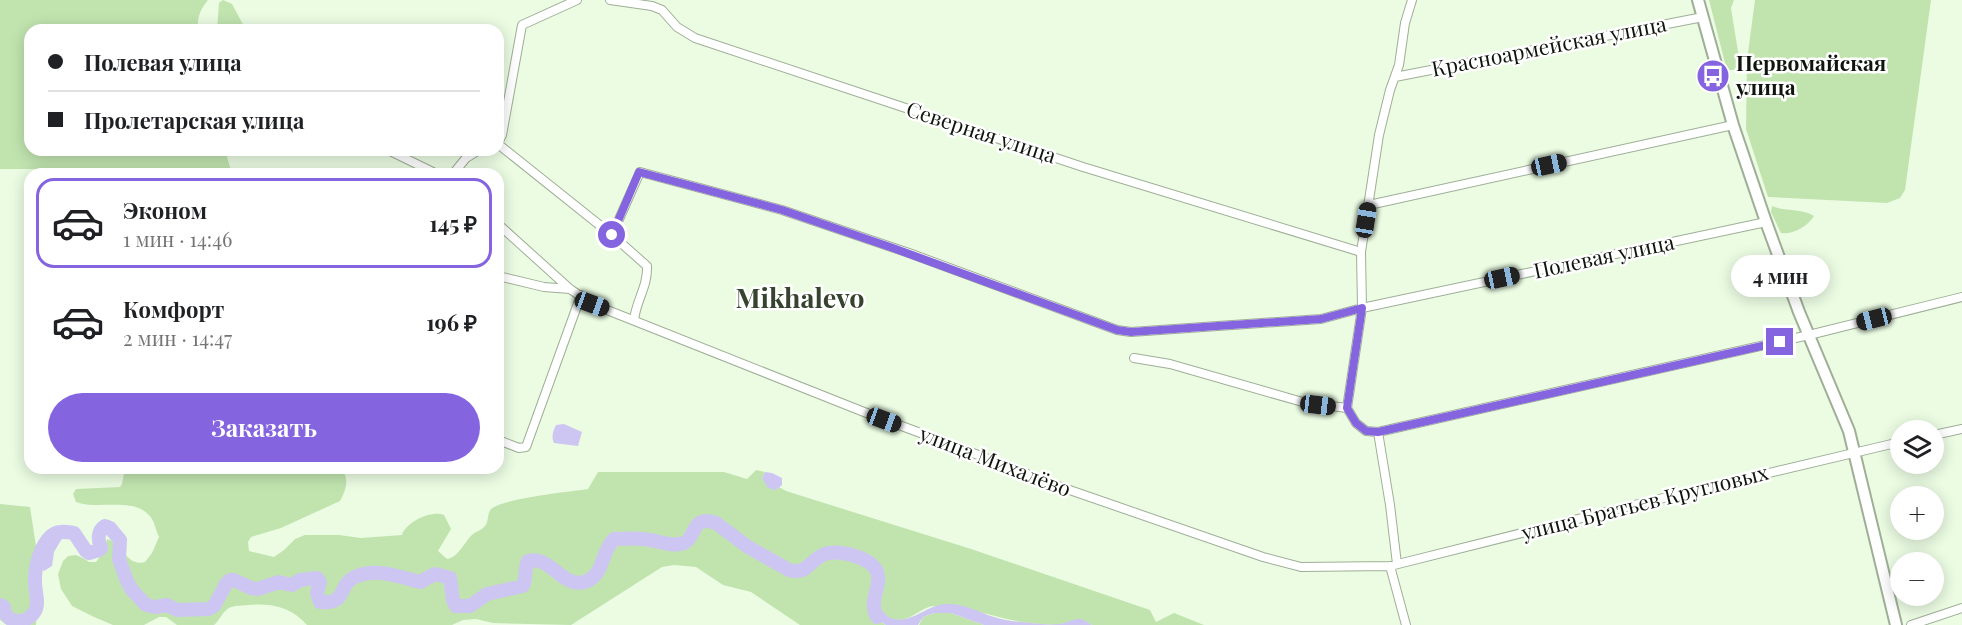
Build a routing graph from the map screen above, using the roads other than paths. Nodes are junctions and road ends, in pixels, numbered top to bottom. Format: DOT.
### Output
graph roads {
  1 [pos="577,0"];
  2 [pos="610,0"];
  3 [pos="1412,0"];
  4 [pos="1698,0"];
  5 [pos="1703,17"];
  6 [pos="1395,77"];
  7 [pos="504,124"];
  8 [pos="1733,125"];
  9 [pos="504,148"];
  10 [pos="400,156"];
  11 [pos="469,156"];
  12 [pos="425,168"];
  13 [pos="458,168"];
  14 [pos="1369,205"];
  15 [pos="1766,222"];
  16 [pos="504,229"];
  17 [pos="612,235"];
  18 [pos="1361,252"];
  19 [pos="504,277"];
  20 [pos="570,289"];
  21 [pos="581,296"];
  22 [pos="1962,297"];
  23 [pos="1362,308"];
  24 [pos="634,320"];
  25 [pos="1809,335"];
  26 [pos="1134,358"];
  27 [pos="1347,408"];
  28 [pos="1962,429"];
  29 [pos="1378,432"];
  30 [pos="1944,433"];
  31 [pos="504,442"];
  32 [pos="1890,444"];
  33 [pos="1854,452"];
  34 [pos="1394,565"];
  35 [pos="1962,608"];
  36 [pos="1406,625"];
  37 [pos="1896,625"];
  38 [pos="1911,625"];
  1 -- 7 [label="street"];
  2 -- 18 [label="street, Северная улица"];
  3 -- 6 [label="street"];
  4 -- 5 [label="main road"];
  5 -- 6 [label="street, Красноармейская улица"];
  5 -- 8 [label="main road"];
  6 -- 14 [label="street"];
  8 -- 14 [label="street"];
  8 -- 15 [label="main road"];
  9 -- 17 [label="street"];
  10 -- 12 [label="street"];
  11 -- 13 [label="street"];
  14 -- 18 [label="street"];
  15 -- 23 [label="street, Полевая улица"];
  15 -- 25 [label="main road"];
  16 -- 20 [label="street, улица Михалёво"];
  17 -- 23 [label="street, Полевая улица"];
  17 -- 24 [label="street"];
  18 -- 23 [label="street"];
  19 -- 20 [label="street"];
  20 -- 21 [label="street, улица Михалёво"];
  21 -- 24 [label="street, улица Михалёво"];
  21 -- 31 [label="street"];
  22 -- 25 [label="street"];
  23 -- 27 [label="street"];
  24 -- 34 [label="street, улица Михалёво"];
  25 -- 29 [label="street"];
  25 -- 33 [label="main road"];
  26 -- 27 [label="street"];
  27 -- 29 [label="street"];
  28 -- 30 [label="street"];
  29 -- 34 [label="street"];
  32 -- 33 [label="street, улица Братьев Кругловых"];
  33 -- 34 [label="street, улица Братьев Кругловых"];
  33 -- 37 [label="main road"];
  34 -- 36 [label="street"];
  35 -- 38 [label="street"];
}
